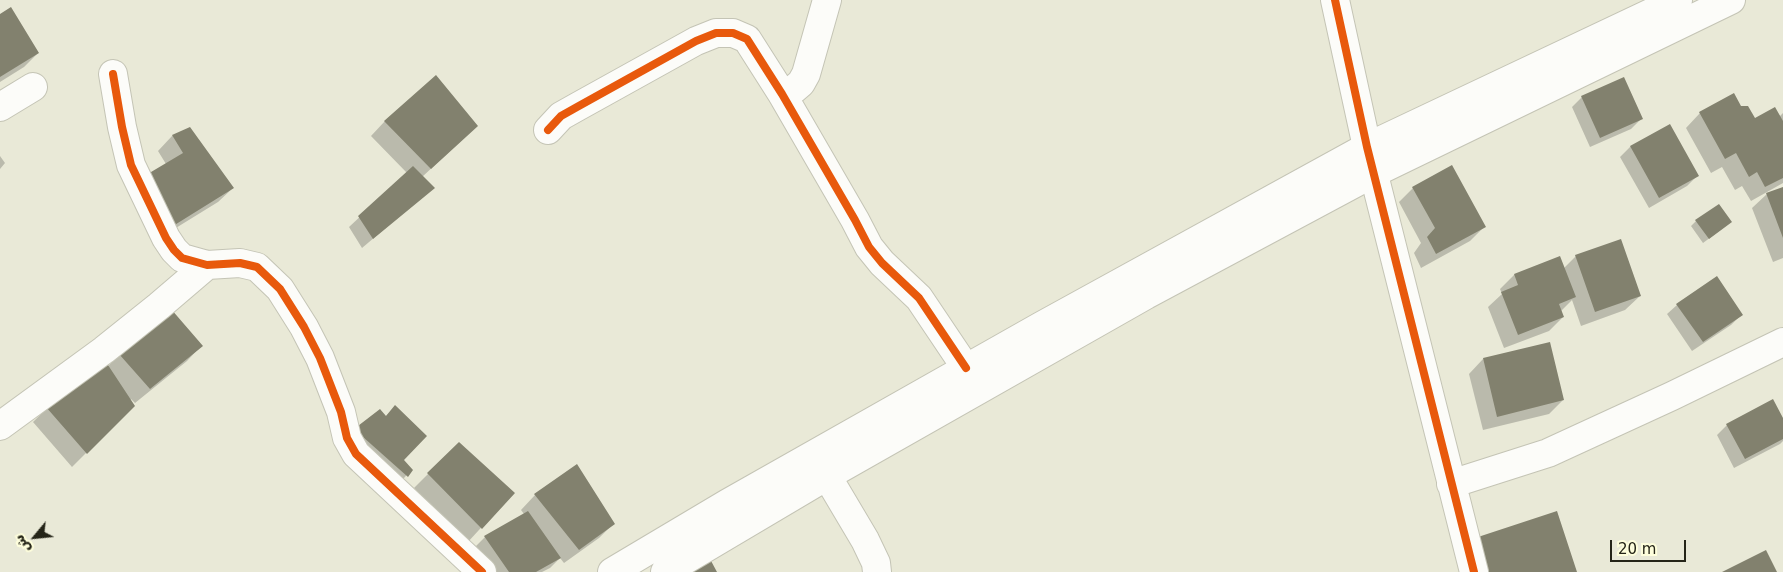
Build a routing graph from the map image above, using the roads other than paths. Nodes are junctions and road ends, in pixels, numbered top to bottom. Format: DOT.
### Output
graph roads {
  1 [pos="827,0"];
  2 [pos="1335,0"];
  3 [pos="1678,0"];
  4 [pos="1731,0"];
  5 [pos="113,74"];
  6 [pos="33,87"];
  7 [pos="782,94"];
  8 [pos="0,107"];
  9 [pos="548,130"];
  10 [pos="1367,147"];
  11 [pos="1374,173"];
  12 [pos="207,265"];
  13 [pos="1783,342"];
  14 [pos="966,368"];
  15 [pos="0,426"];
  16 [pos="827,476"];
  17 [pos="1451,484"];
  18 [pos="1471,571"];
  19 [pos="482,572"];
  20 [pos="612,572"];
  21 [pos="665,572"];
  22 [pos="877,572"];
  1 -- 7 [label="street"];
  2 -- 10 [label="street"];
  3 -- 10 [label="street"];
  4 -- 11 [label="street"];
  5 -- 12 [label="street"];
  6 -- 8 [label="street"];
  7 -- 9 [label="street"];
  7 -- 14 [label="street"];
  10 -- 11 [label="street"];
  10 -- 14 [label="street"];
  11 -- 16 [label="street"];
  11 -- 17 [label="street"];
  12 -- 15 [label="street"];
  12 -- 19 [label="street"];
  13 -- 17 [label="street"];
  14 -- 20 [label="street"];
  16 -- 21 [label="street"];
  16 -- 22 [label="street"];
  17 -- 18 [label="street"];
}
